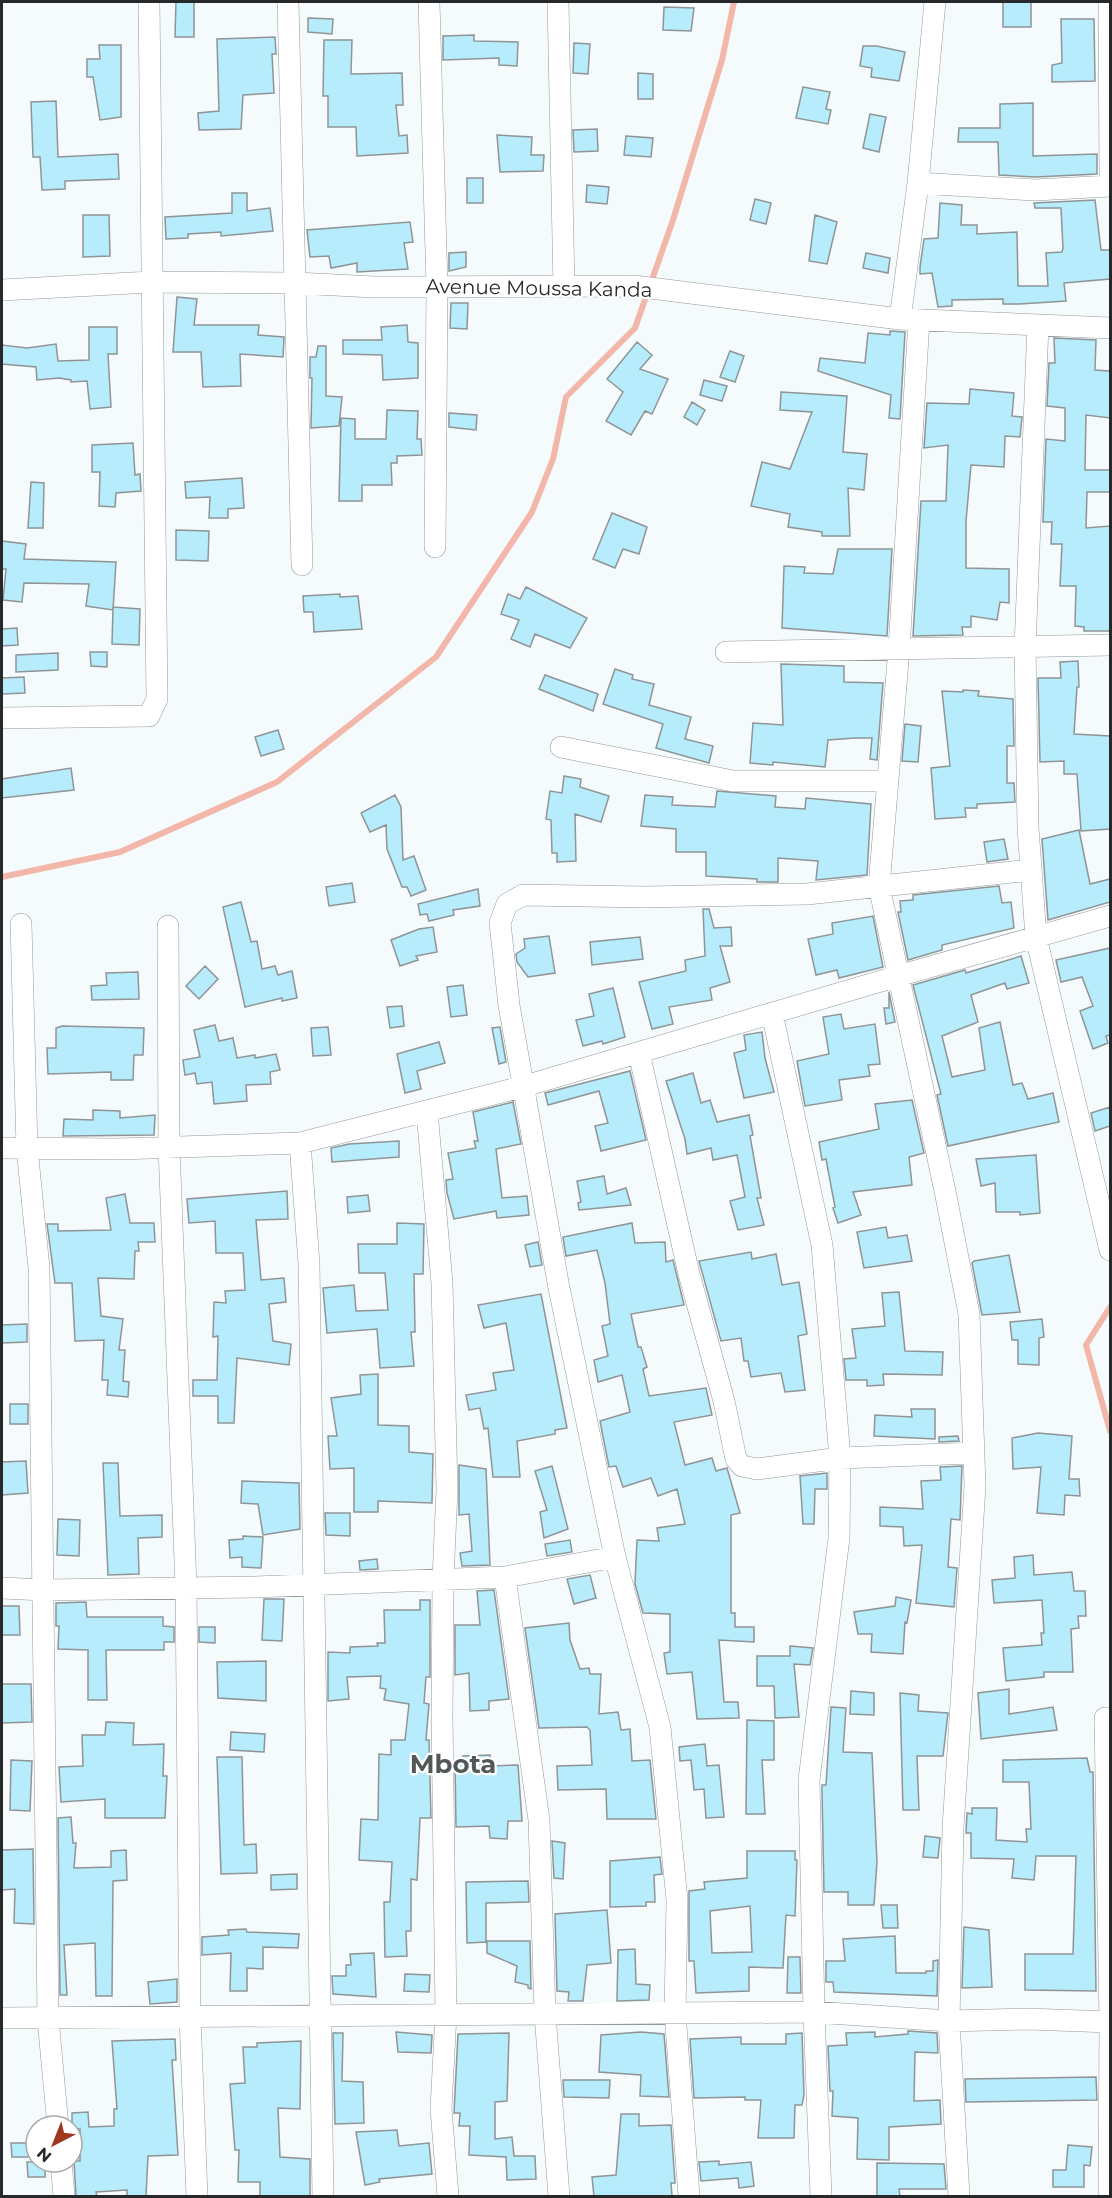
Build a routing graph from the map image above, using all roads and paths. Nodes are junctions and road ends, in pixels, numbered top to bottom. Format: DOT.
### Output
graph roads {
  1 [pos="149,2"];
  2 [pos="288,2"];
  3 [pos="429,2"];
  4 [pos="558,2"];
  5 [pos="935,2"];
  6 [pos="1109,2"];
  7 [pos="1110,176"];
  8 [pos="918,183"];
  9 [pos="1110,186"];
  10 [pos="151,282"];
  11 [pos="296,283"];
  12 [pos="564,286"];
  13 [pos="437,287"];
  14 [pos="2,290"];
  15 [pos="910,320"];
  16 [pos="1038,325"];
  17 [pos="1110,328"];
  18 [pos="435,547"];
  19 [pos="302,565"];
  20 [pos="1110,645"];
  21 [pos="1025,647"];
  22 [pos="899,649"];
  23 [pos="726,652"];
  24 [pos="2,718"];
  25 [pos="561,747"];
  26 [pos="888,781"];
  27 [pos="1031,870"];
  28 [pos="879,886"];
  29 [pos="1110,916"];
  30 [pos="21,924"];
  31 [pos="168,926"];
  32 [pos="1036,937"];
  33 [pos="898,976"];
  34 [pos="772,1013"];
  35 [pos="639,1053"];
  36 [pos="525,1086"];
  37 [pos="427,1111"];
  38 [pos="300,1143"];
  39 [pos="169,1147"];
  40 [pos="2,1148"];
  41 [pos="27,1148"];
  42 [pos="1110,1250"];
  43 [pos="974,1453"];
  44 [pos="840,1458"];
  45 [pos="615,1557"];
  46 [pos="505,1577"];
  47 [pos="442,1578"];
  48 [pos="312,1584"];
  49 [pos="186,1586"];
  50 [pos="2,1588"];
  51 [pos="44,1590"];
  52 [pos="1105,1718"];
  53 [pos="814,2012"];
  54 [pos="675,2013"];
  55 [pos="446,2014"];
  56 [pos="546,2014"];
  57 [pos="320,2016"];
  58 [pos="190,2017"];
  59 [pos="2,2018"];
  60 [pos="48,2019"];
  61 [pos="949,2021"];
  62 [pos="1110,2022"];
  63 [pos="57,2114"];
  64 [pos="62,2174"];
  65 [pos="64,2196"];
  66 [pos="197,2196"];
  67 [pos="323,2196"];
  68 [pos="448,2196"];
  69 [pos="559,2196"];
  70 [pos="689,2196"];
  71 [pos="821,2196"];
  72 [pos="958,2196"];
  73 [pos="1109,2196"];
  1 -- 10 [label="street"];
  2 -- 11 [label="street"];
  3 -- 13 [label="street"];
  4 -- 12 [label="street"];
  5 -- 8 [label="street"];
  6 -- 7 [label="street"];
  8 -- 9 [label="street"];
  8 -- 15 [label="street"];
  10 -- 11 [label="street, Avenue Moussa Kanda"];
  10 -- 14 [label="street, Avenue Moussa Kanda"];
  10 -- 24 [label="street"];
  11 -- 13 [label="street, Avenue Moussa Kanda"];
  11 -- 19 [label="street"];
  12 -- 13 [label="street, Avenue Moussa Kanda"];
  12 -- 15 [label="street, Avenue Moussa Kanda"];
  13 -- 18 [label="street"];
  15 -- 16 [label="street, Avenue Moussa Kanda"];
  15 -- 22 [label="street"];
  16 -- 17 [label="street, Avenue Moussa Kanda"];
  16 -- 21 [label="street"];
  20 -- 21 [label="street"];
  21 -- 22 [label="street"];
  21 -- 27 [label="street"];
  22 -- 23 [label="street"];
  22 -- 26 [label="street"];
  25 -- 26 [label="street"];
  26 -- 28 [label="street"];
  27 -- 28 [label="street"];
  27 -- 32 [label="street"];
  28 -- 33 [label="street"];
  28 -- 36 [label="street"];
  29 -- 32 [label="street"];
  30 -- 41 [label="street"];
  31 -- 39 [label="street"];
  32 -- 33 [label="street"];
  32 -- 42 [label="street"];
  33 -- 34 [label="street"];
  33 -- 43 [label="street"];
  34 -- 35 [label="street"];
  34 -- 44 [label="street"];
  35 -- 36 [label="street"];
  35 -- 44 [label="street"];
  36 -- 37 [label="street"];
  36 -- 45 [label="street"];
  37 -- 38 [label="street"];
  37 -- 47 [label="street"];
  38 -- 39 [label="street"];
  38 -- 48 [label="street"];
  39 -- 41 [label="street"];
  39 -- 49 [label="street"];
  40 -- 41 [label="street"];
  41 -- 51 [label="street"];
  43 -- 44 [label="street"];
  43 -- 61 [label="street"];
  44 -- 53 [label="street"];
  45 -- 46 [label="street"];
  45 -- 54 [label="street"];
  46 -- 47 [label="street"];
  46 -- 56 [label="street"];
  47 -- 48 [label="street"];
  47 -- 55 [label="street"];
  48 -- 49 [label="street"];
  48 -- 57 [label="street"];
  49 -- 51 [label="street"];
  49 -- 58 [label="street"];
  50 -- 51 [label="street"];
  51 -- 60 [label="street"];
  52 -- 62 [label="street"];
  53 -- 54 [label="street"];
  53 -- 61 [label="street"];
  53 -- 71 [label="street"];
  54 -- 56 [label="street"];
  54 -- 70 [label="street"];
  55 -- 56 [label="street"];
  55 -- 57 [label="street"];
  55 -- 68 [label="street"];
  56 -- 69 [label="street"];
  57 -- 58 [label="street"];
  57 -- 67 [label="street"];
  58 -- 60 [label="street"];
  58 -- 66 [label="street"];
  59 -- 60 [label="street"];
  60 -- 63 [label="street"];
  61 -- 62 [label="street"];
  61 -- 72 [label="street"];
  62 -- 73 [label="street"];
  64 -- 65 [label="street"];
}
